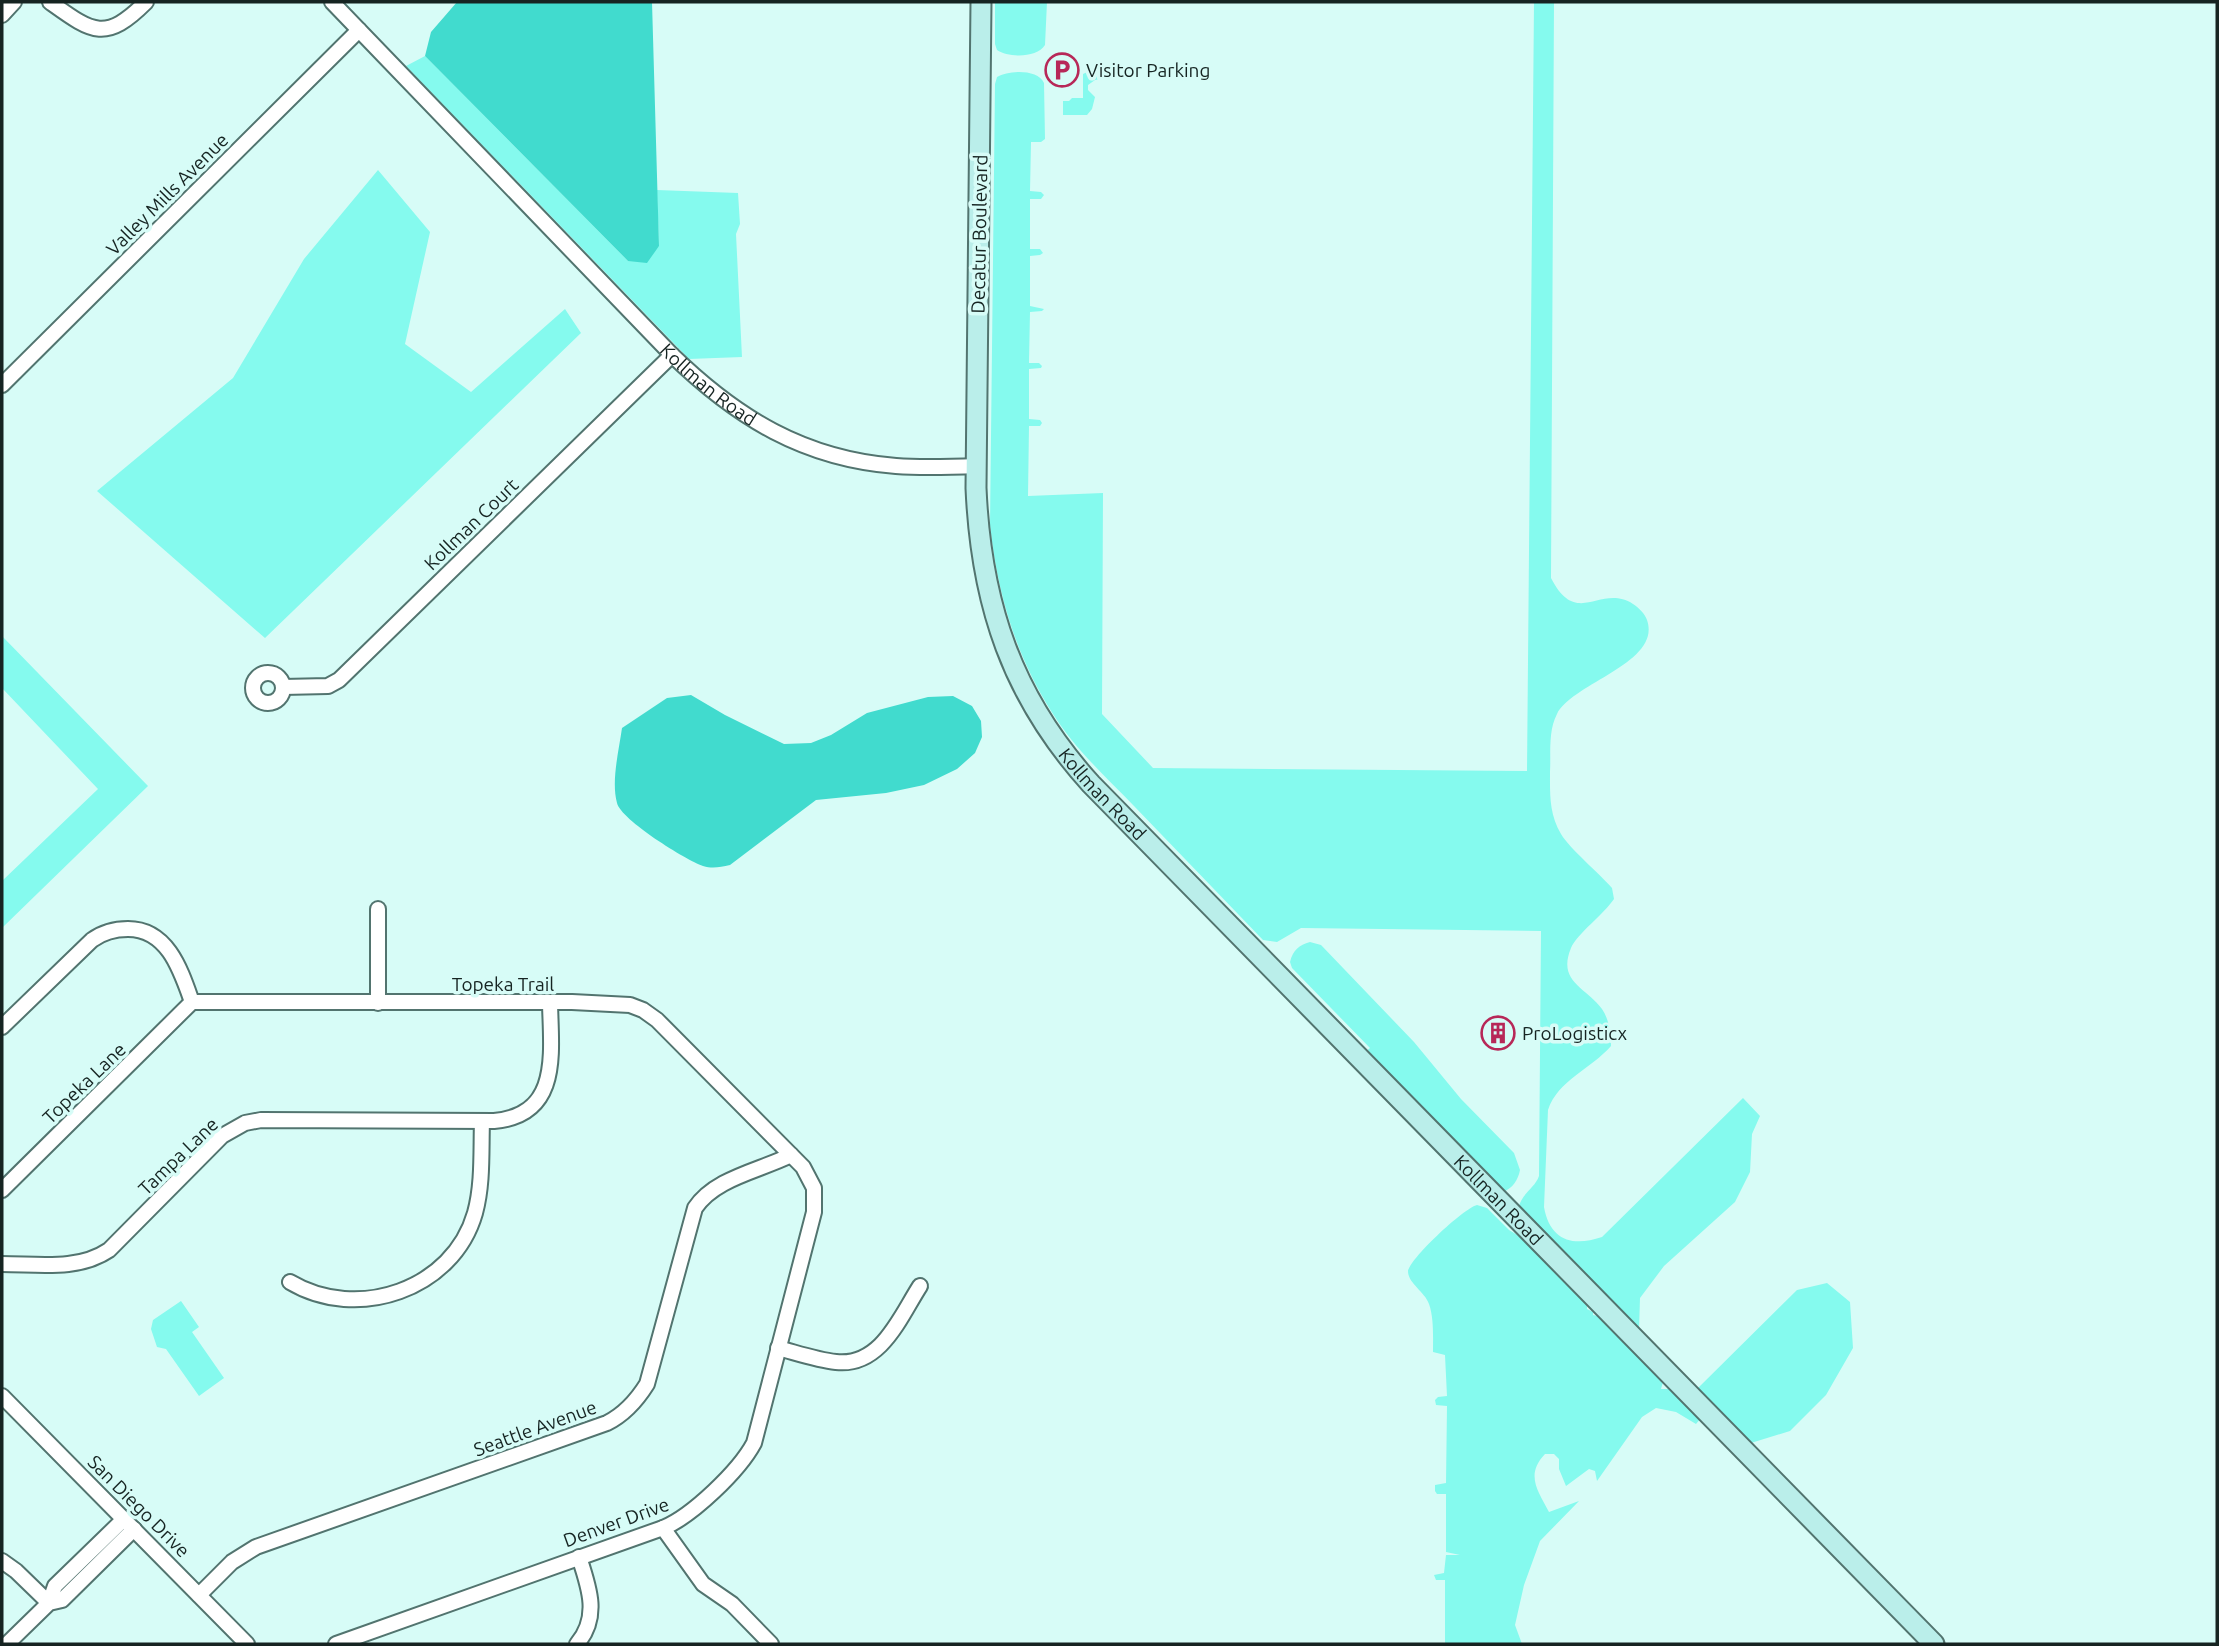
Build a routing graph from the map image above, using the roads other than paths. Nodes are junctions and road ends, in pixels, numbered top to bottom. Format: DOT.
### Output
graph roads {
  1 [pos="14,2"];
  2 [pos="50,2"];
  3 [pos="146,2"];
  4 [pos="332,2"];
  5 [pos="981,2"];
  6 [pos="2,15"];
  7 [pos="359,30"];
  8 [pos="672,355"];
  9 [pos="2,385"];
  10 [pos="977,467"];
  11 [pos="283,687"];
  12 [pos="378,909"];
  13 [pos="192,1002"];
  14 [pos="378,1003"];
  15 [pos="550,1003"];
  16 [pos="2,1027"];
  17 [pos="482,1121"];
  18 [pos="791,1155"];
  19 [pos="814,1188"];
  20 [pos="2,1190"];
  21 [pos="2,1264"];
  22 [pos="290,1282"];
  23 [pos="920,1286"];
  24 [pos="778,1348"];
  25 [pos="2,1396"];
  26 [pos="129,1524"];
  27 [pos="663,1528"];
  28 [pos="579,1557"];
  29 [pos="2,1561"];
  30 [pos="199,1595"];
  31 [pos="49,1604"];
  32 [pos="7,1644"];
  33 [pos="247,1644"];
  34 [pos="335,1644"];
  35 [pos="577,1644"];
  36 [pos="770,1644"];
  37 [pos="1934,1644"];
  1 -- 6 [label="street"];
  2 -- 3 [label="street"];
  4 -- 7 [label="street, Kollman Road"];
  5 -- 10 [label="street, Decatur Boulevard"];
  7 -- 8 [label="street, Kollman Road"];
  7 -- 9 [label="street, Valley Mills Avenue"];
  8 -- 10 [label="street, Kollman Road"];
  8 -- 11 [label="street, Kollman Court"];
  10 -- 37 [label="street, Kollman Road"];
  12 -- 14 [label="street"];
  13 -- 14 [label="street, Topeka Trail"];
  13 -- 16 [label="street"];
  13 -- 20 [label="street, Topeka Lane"];
  14 -- 15 [label="street, Topeka Trail"];
  15 -- 17 [label="street, Tampa Lane"];
  15 -- 18 [label="street, Topeka Trail"];
  17 -- 21 [label="street, Tampa Lane"];
  17 -- 22 [label="street"];
  18 -- 19 [label="street, Topeka Trail"];
  18 -- 30 [label="street, Seattle Avenue"];
  19 -- 24 [label="street, Denver Drive"];
  23 -- 24 [label="street"];
  24 -- 27 [label="street, Denver Drive"];
  25 -- 26 [label="street, San Diego Drive"];
  26 -- 30 [label="street, San Diego Drive"];
  26 -- 31 [label="street"];
  27 -- 28 [label="street, Denver Drive"];
  27 -- 36 [label="street"];
  28 -- 34 [label="street, Denver Drive"];
  28 -- 35 [label="street"];
  29 -- 31 [label="street"];
  30 -- 33 [label="street, San Diego Drive"];
  31 -- 32 [label="street"];
}
